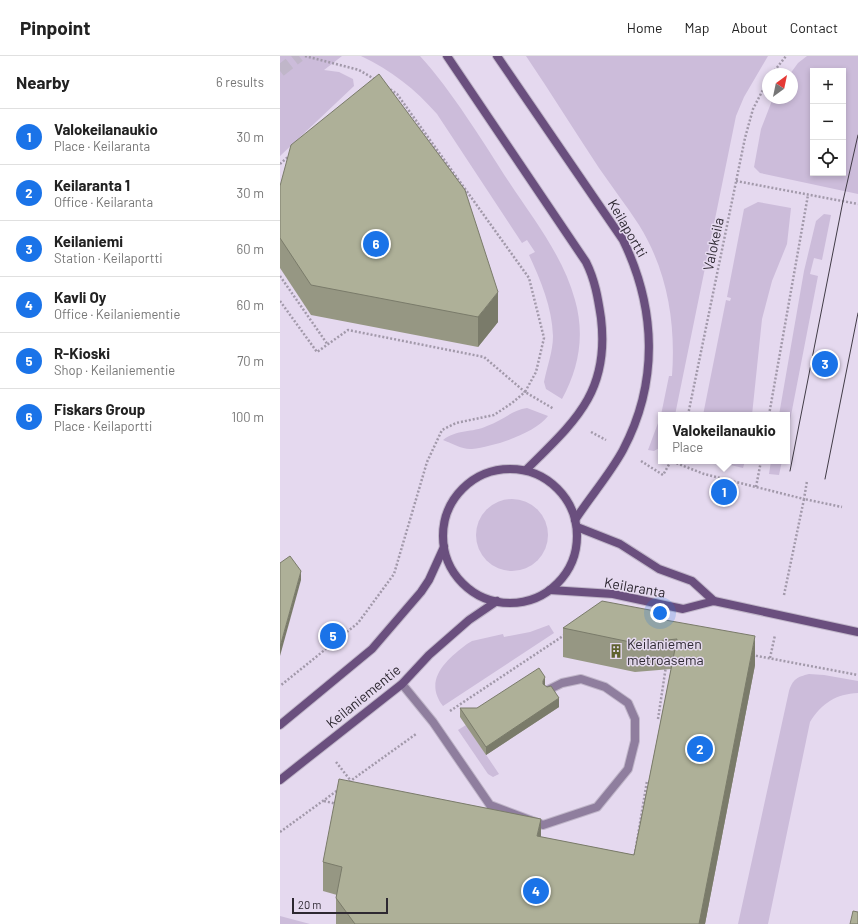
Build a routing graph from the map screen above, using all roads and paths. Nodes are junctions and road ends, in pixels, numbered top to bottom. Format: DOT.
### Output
graph roads {
  1 [pos="305,56"];
  2 [pos="447,56"];
  3 [pos="497,56"];
  4 [pos="786,56"];
  5 [pos="777,68"];
  6 [pos="762,92"];
  7 [pos="291,154"];
  8 [pos="280,164"];
  9 [pos="736,181"];
  10 [pos="808,195"];
  11 [pos="858,204"];
  12 [pos="280,276"];
  13 [pos="280,301"];
  14 [pos="328,345"];
  15 [pos="525,392"];
  16 [pos="689,412"];
  17 [pos="770,412"];
  18 [pos="574,422"];
  19 [pos="623,450"];
  20 [pos="669,464"];
  21 [pos="679,464"];
  22 [pos="760,464"];
  23 [pos="526,470"];
  24 [pos="808,482"];
  25 [pos="756,487"];
  26 [pos="804,499"];
  27 [pos="842,508"];
  28 [pos="576,524"];
  29 [pos="444,547"];
  30 [pos="788,579"];
  31 [pos="550,590"];
  32 [pos="497,601"];
  33 [pos="714,601"];
  34 [pos="570,632"];
  35 [pos="858,632"];
  36 [pos="748,654"];
  37 [pos="668,660"];
  38 [pos="665,675"];
  39 [pos="858,675"];
  40 [pos="402,684"];
  41 [pos="280,686"];
  42 [pos="548,690"];
  43 [pos="433,722"];
  44 [pos="280,725"];
  45 [pos="280,780"];
  46 [pos="346,785"];
  47 [pos="340,789"];
  48 [pos="280,832"];
  1 -- 15 [label="path"];
  2 -- 18 [label="street"];
  3 -- 19 [label="street, Keilaportti"];
  4 -- 5 [label="path"];
  6 -- 9 [label="path, Valokeila"];
  7 -- 8 [label="path"];
  9 -- 10 [label="path"];
  9 -- 16 [label="path, Valokeila"];
  10 -- 11 [label="path"];
  10 -- 17 [label="path"];
  12 -- 14 [label="path"];
  13 -- 14 [label="path"];
  14 -- 15 [label="path"];
  15 -- 18 [label="path"];
  15 -- 41 [label="path"];
  18 -- 19 [label="path"];
  18 -- 23 [label="street"];
  19 -- 20 [label="path"];
  19 -- 28 [label="street, Keilaportti"];
  21 -- 25 [label="path"];
  22 -- 25 [label="path"];
  23 -- 28 [label="street"];
  23 -- 29 [label="street"];
  24 -- 26 [label="path"];
  25 -- 26 [label="path"];
  26 -- 27 [label="path"];
  26 -- 30 [label="path"];
  28 -- 31 [label="street"];
  28 -- 33 [label="street, Keilaranta"];
  29 -- 32 [label="street"];
  29 -- 44 [label="street"];
  31 -- 32 [label="street"];
  31 -- 33 [label="street, Keilaranta"];
  32 -- 40 [label="street, Keilaniementie"];
  33 -- 35 [label="street, Keilaranta"];
  34 -- 43 [label="path"];
  36 -- 39 [label="path"];
  37 -- 38 [label="path"];
  40 -- 43 [label="lane"];
  40 -- 45 [label="street, Keilaniementie"];
  42 -- 43 [label="lane"];
  43 -- 46 [label="path"];
  47 -- 48 [label="path"];
}
